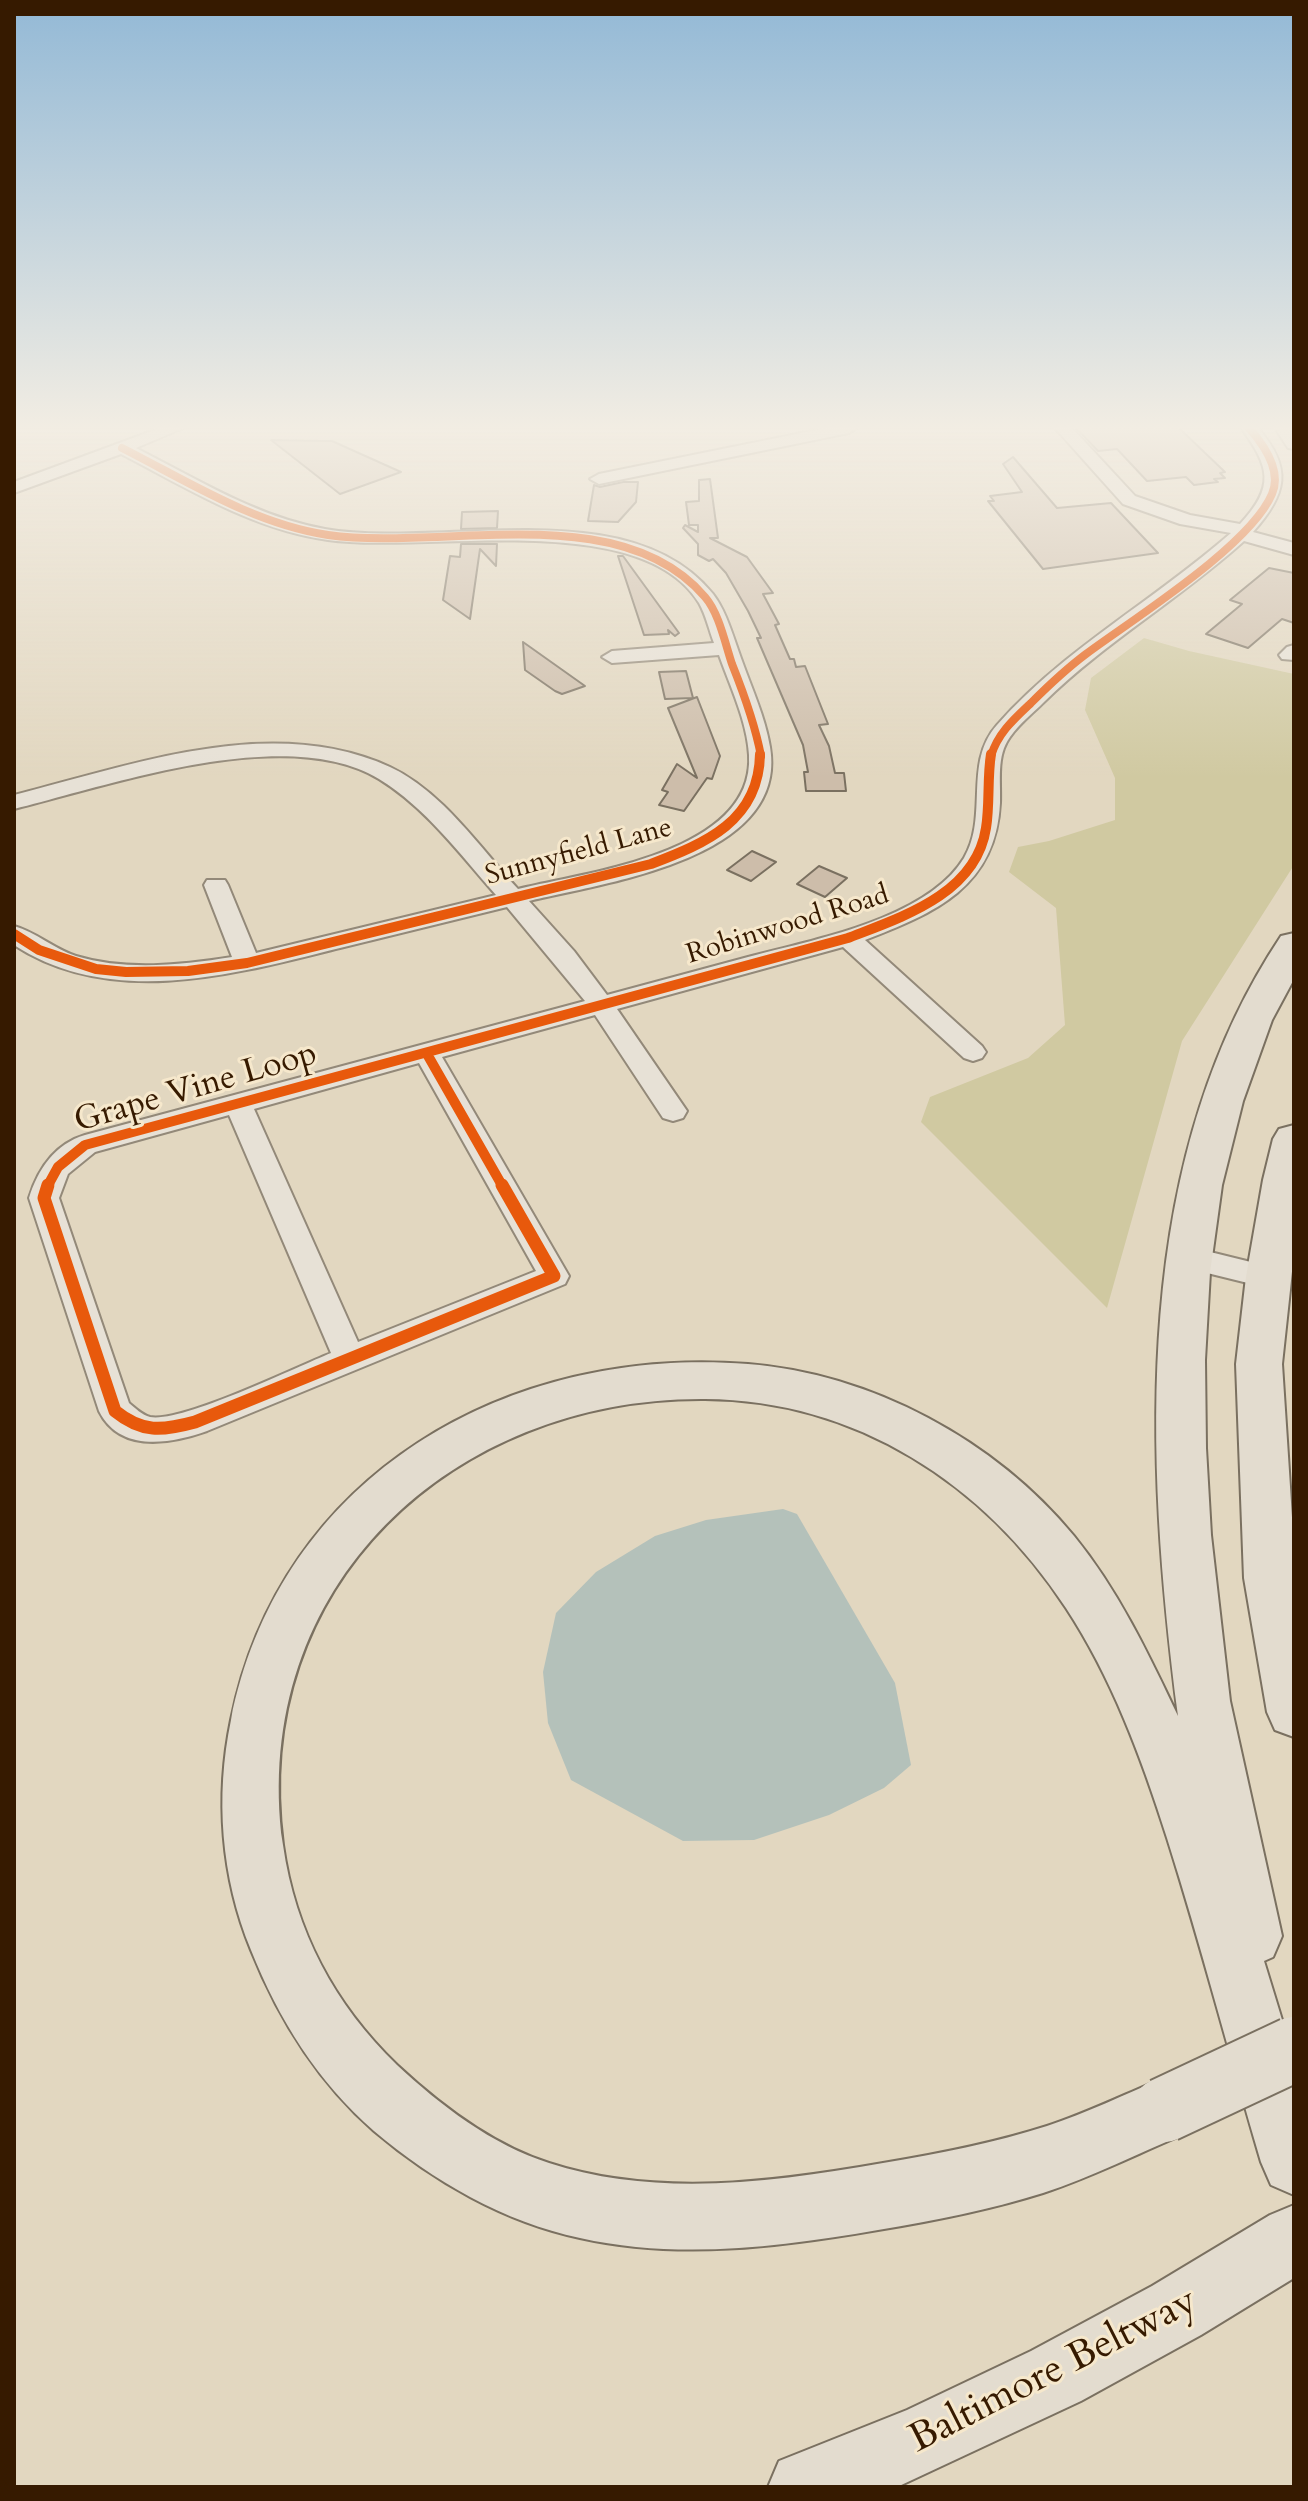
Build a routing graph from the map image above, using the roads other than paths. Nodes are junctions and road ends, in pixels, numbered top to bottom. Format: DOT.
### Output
graph roads {
  1 [pos="609,545"];
  2 [pos="1227,545"];
  3 [pos="726,648"];
  4 [pos="612,657"];
  5 [pos="14,802"];
  6 [pos="216,885"];
  7 [pos="510,897"];
  8 [pos="14,934"];
  9 [pos="848,938"];
  10 [pos="1294,944"];
  11 [pos="247,963"];
  12 [pos="602,1006"];
  13 [pos="973,1052"];
  14 [pos="427,1054"];
  15 [pos="238,1103"];
  16 [pos="673,1111"];
  17 [pos="1294,1139"];
  18 [pos="1190,1258"];
  19 [pos="1268,1277"];
  20 [pos="349,1358"];
  21 [pos="1294,1712"];
  22 [pos="1294,2049"];
  23 [pos="1294,2100"];
  24 [pos="1294,2162"];
  25 [pos="1294,2239"];
  26 [pos="805,2487"];
  1 -- 3 [label="street, Sunnyfield Lane"];
  2 -- 9 [label="street, Robinwood Road"];
  3 -- 4 [label="street"];
  3 -- 7 [label="street, Sunnyfield Lane"];
  5 -- 7 [label="street"];
  6 -- 11 [label="street"];
  7 -- 11 [label="street, Sunnyfield Lane"];
  7 -- 12 [label="street"];
  8 -- 11 [label="street, Sunnyfield Lane"];
  9 -- 12 [label="street, Robinwood Road"];
  9 -- 13 [label="street"];
  10 -- 18 [label="highway"];
  12 -- 14 [label="street, Grape Vine Loop"];
  12 -- 16 [label="street"];
  14 -- 15 [label="street, Grape Vine Loop"];
  14 -- 20 [label="street, Grape Vine Loop"];
  15 -- 20 [label="street"];
  15 -- 20 [label="street, Grape Vine Loop"];
  17 -- 19 [label="highway"];
  18 -- 19 [label="street"];
  18 -- 23 [label="highway"];
  19 -- 21 [label="highway"];
  22 -- 24 [label="highway, bridge"];
  25 -- 26 [label="highway, Baltimore Beltway"];
}
